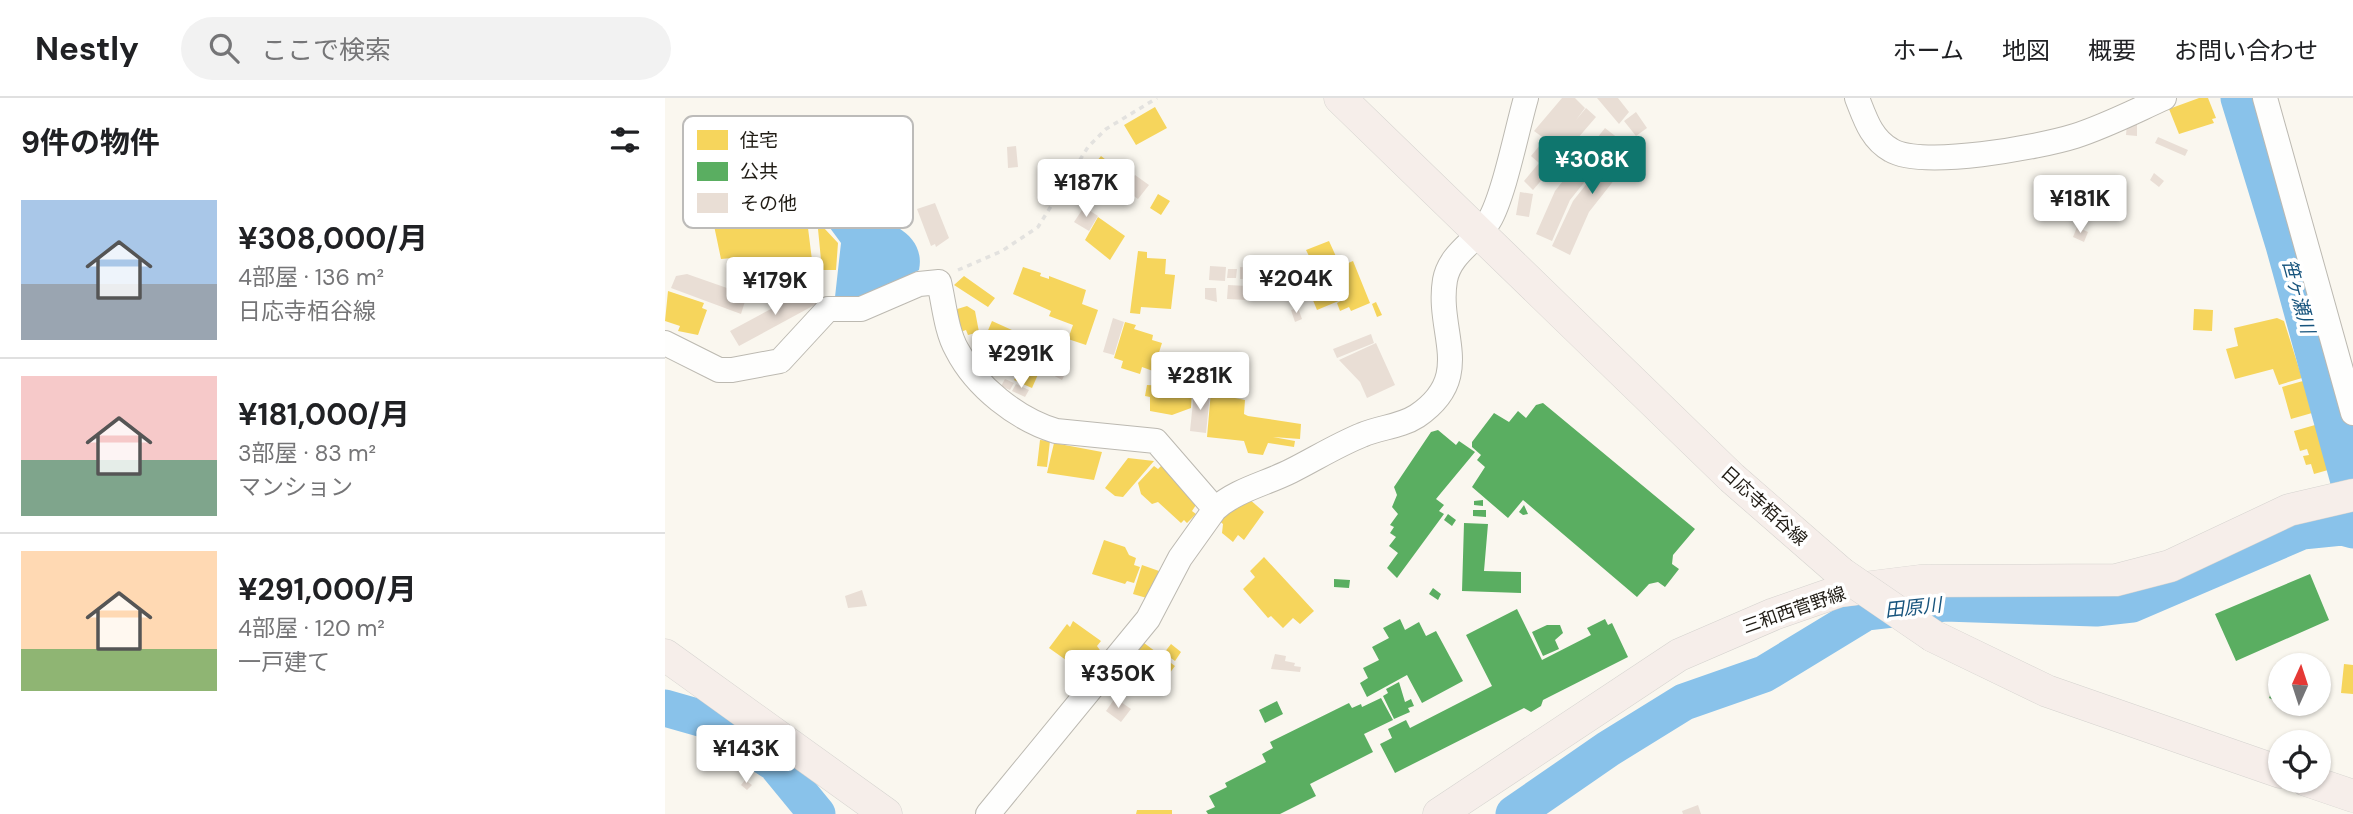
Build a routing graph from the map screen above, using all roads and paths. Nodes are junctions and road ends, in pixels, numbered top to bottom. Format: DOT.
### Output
graph roads {
  1 [pos="1157,98"];
  2 [pos="1340,98"];
  3 [pos="1526,98"];
  4 [pos="1857,98"];
  5 [pos="2164,98"];
  6 [pos="2265,98"];
  7 [pos="1479,232"];
  8 [pos="939,282"];
  9 [pos="665,343"];
  10 [pos="2353,413"];
  11 [pos="2347,496"];
  12 [pos="1215,509"];
  13 [pos="665,655"];
  14 [pos="2268,768"];
  15 [pos="2331,789"];
  16 [pos="2353,796"];
  17 [pos="886,814"];
  18 [pos="988,814"];
  19 [pos="1439,814"];
  1 -- 8 [label="path"];
  2 -- 7 [label="main road, 日応寺栢谷線"];
  3 -- 7 [label="street"];
  4 -- 5 [label="street"];
  6 -- 10 [label="street"];
  7 -- 12 [label="street"];
  7 -- 14 [label="main road, 日応寺栢谷線, bridge"];
  8 -- 9 [label="street"];
  8 -- 12 [label="street"];
  11 -- 19 [label="main road, 三和西菅野線"];
  12 -- 18 [label="street"];
  13 -- 17 [label="main road"];
  15 -- 16 [label="main road"];
}
